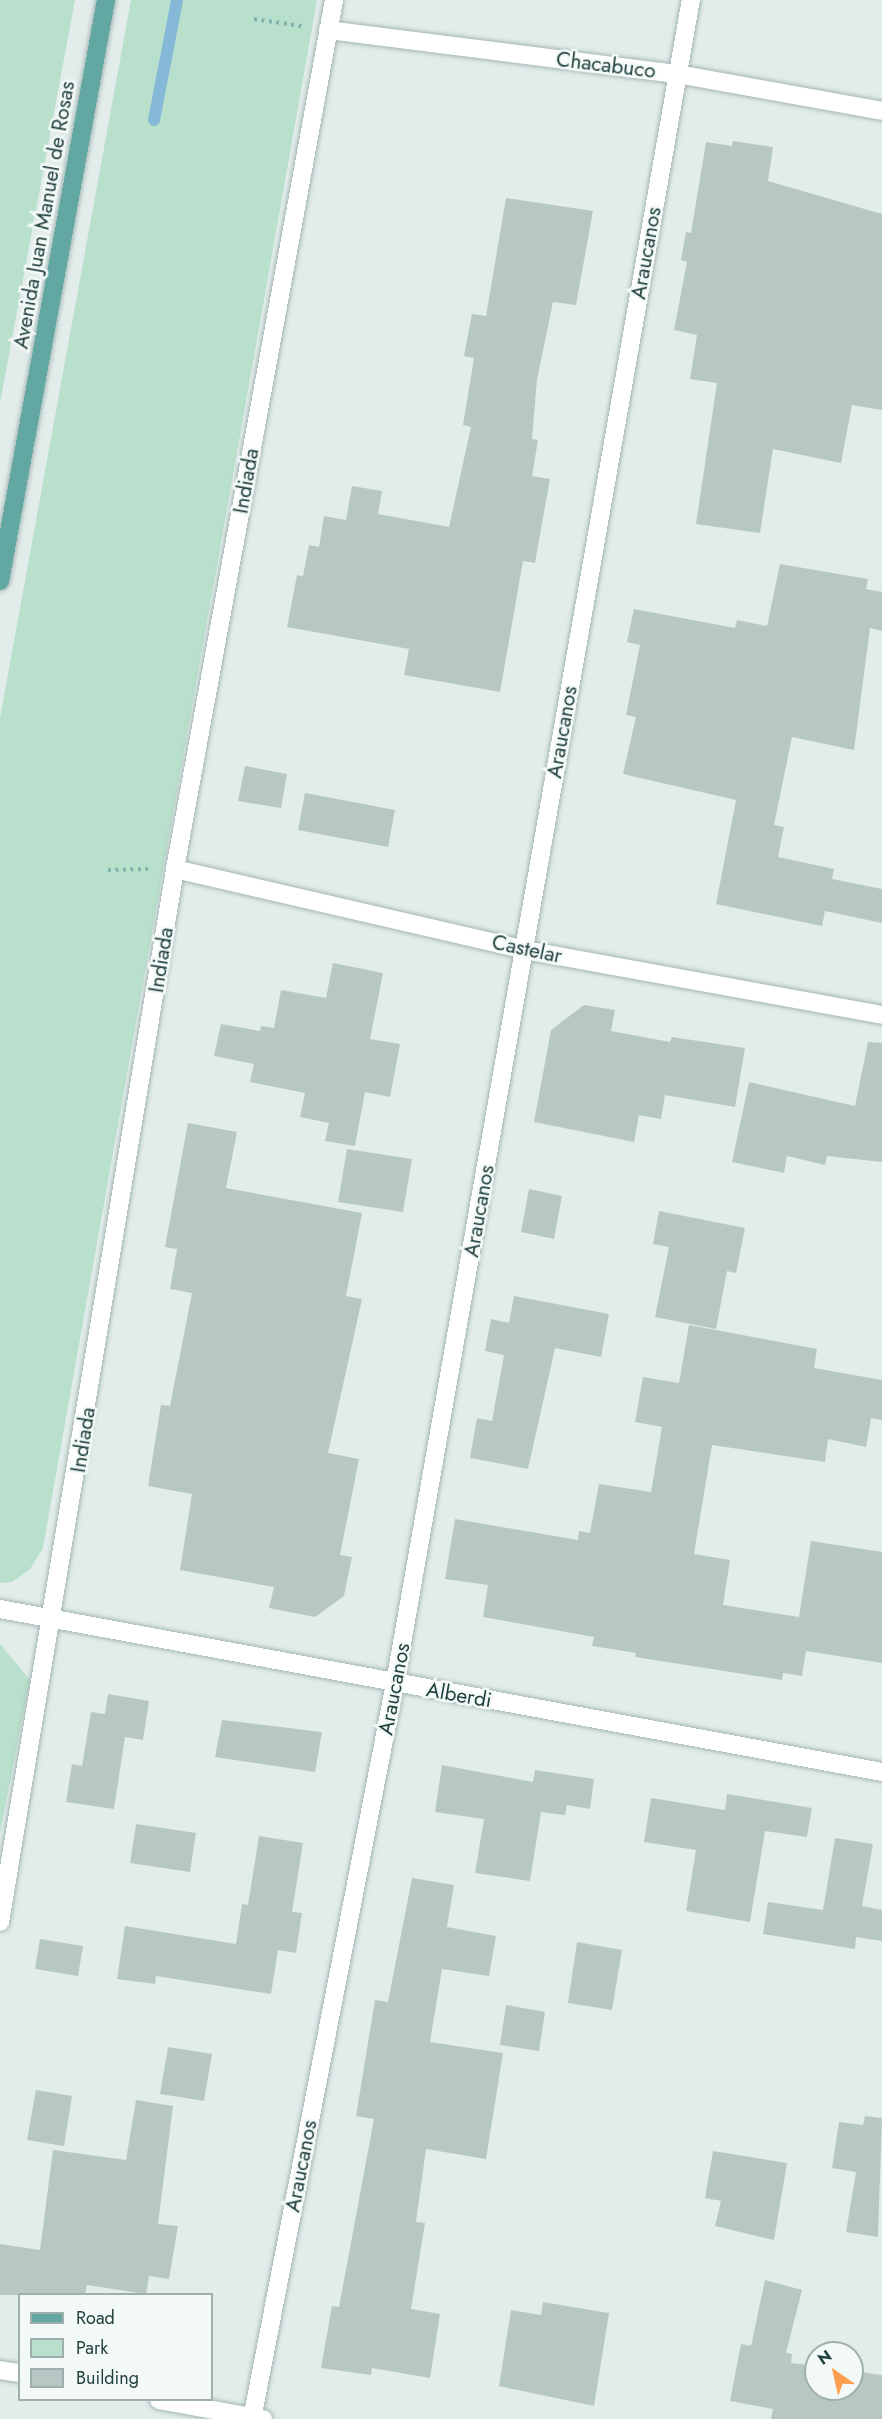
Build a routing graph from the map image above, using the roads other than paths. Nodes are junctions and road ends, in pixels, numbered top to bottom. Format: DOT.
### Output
graph roads {
  1 [pos="106,0"];
  2 [pos="334,0"];
  3 [pos="691,0"];
  4 [pos="328,30"];
  5 [pos="677,74"];
  6 [pos="882,111"];
  7 [pos="0,581"];
  8 [pos="175,869"];
  9 [pos="525,950"];
  10 [pos="882,1016"];
  11 [pos="0,1609"];
  12 [pos="54,1618"];
  13 [pos="395,1683"];
  14 [pos="882,1772"];
  15 [pos="0,1922"];
  16 [pos="0,2370"];
  17 [pos="18,2373"];
  18 [pos="164,2401"];
  19 [pos="256,2418"];
  1 -- 7 [label="main road, Avenida Juan Manuel de Rosas"];
  2 -- 4 [label="street, Indiada"];
  3 -- 5 [label="street, Araucanos"];
  4 -- 5 [label="street, Chacabuco"];
  4 -- 8 [label="street, Indiada"];
  5 -- 6 [label="street, Chacabuco"];
  5 -- 9 [label="street, Araucanos"];
  8 -- 9 [label="street, Castelar"];
  8 -- 12 [label="street, Indiada"];
  9 -- 10 [label="street, Castelar"];
  9 -- 13 [label="street, Araucanos"];
  11 -- 12 [label="street, Alberdi"];
  12 -- 13 [label="street, Alberdi"];
  12 -- 15 [label="street, Indiada"];
  13 -- 14 [label="street, Alberdi"];
  13 -- 19 [label="street, Araucanos"];
  16 -- 17 [label="street"];
  18 -- 19 [label="street"];
}
